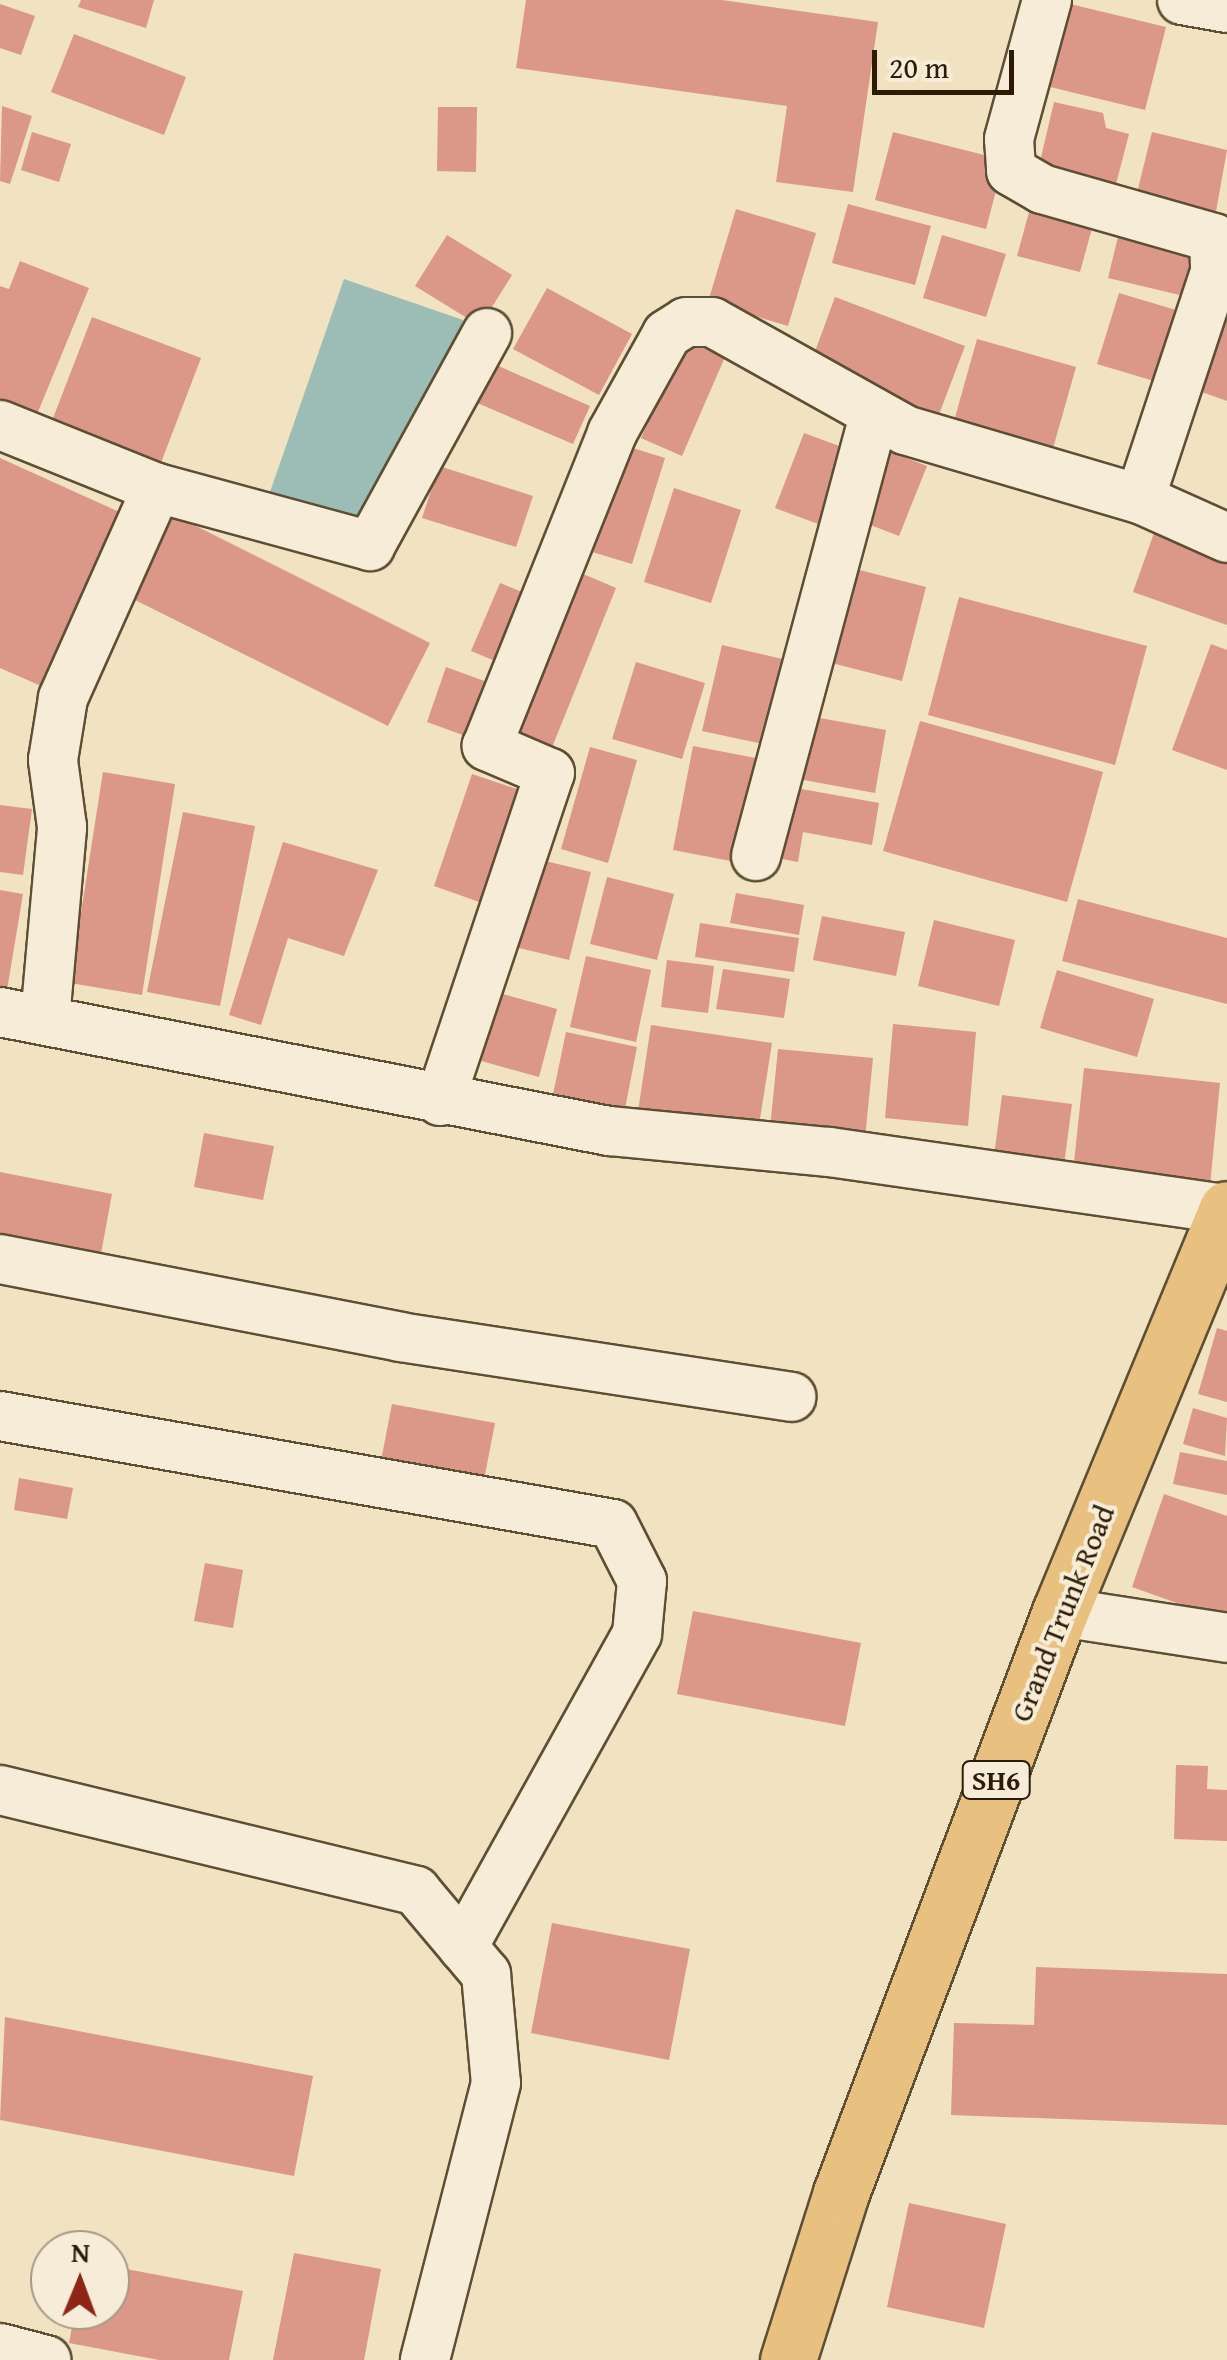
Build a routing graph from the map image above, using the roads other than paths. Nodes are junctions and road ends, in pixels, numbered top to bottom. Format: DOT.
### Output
graph roads {
  1 [pos="1047,0"];
  2 [pos="1182,0"];
  3 [pos="1227,8"];
  4 [pos="487,333"];
  5 [pos="874,415"];
  6 [pos="0,426"];
  7 [pos="157,488"];
  8 [pos="1140,498"];
  9 [pos="1227,538"];
  10 [pos="756,856"];
  11 [pos="23,1016"];
  12 [pos="440,1101"];
  13 [pos="1227,1209"];
  14 [pos="0,1259"];
  15 [pos="791,1397"];
  16 [pos="0,1416"];
  17 [pos="1060,1612"];
  18 [pos="1227,1638"];
  19 [pos="0,1790"];
  20 [pos="463,1947"];
  21 [pos="0,2348"];
  22 [pos="46,2360"];
  23 [pos="425,2360"];
  24 [pos="788,2360"];
  1 -- 8 [label="street"];
  2 -- 3 [label="street"];
  4 -- 7 [label="street"];
  5 -- 8 [label="street"];
  5 -- 10 [label="street"];
  5 -- 12 [label="street"];
  6 -- 7 [label="street"];
  7 -- 11 [label="street"];
  8 -- 9 [label="street"];
  11 -- 12 [label="street"];
  12 -- 13 [label="street"];
  13 -- 17 [label="main road, Grand Trunk Road / SH6"];
  14 -- 15 [label="street"];
  16 -- 20 [label="street"];
  17 -- 18 [label="street"];
  17 -- 24 [label="main road, Grand Trunk Road / SH6"];
  19 -- 20 [label="street"];
  20 -- 23 [label="street"];
  21 -- 22 [label="street"];
}
